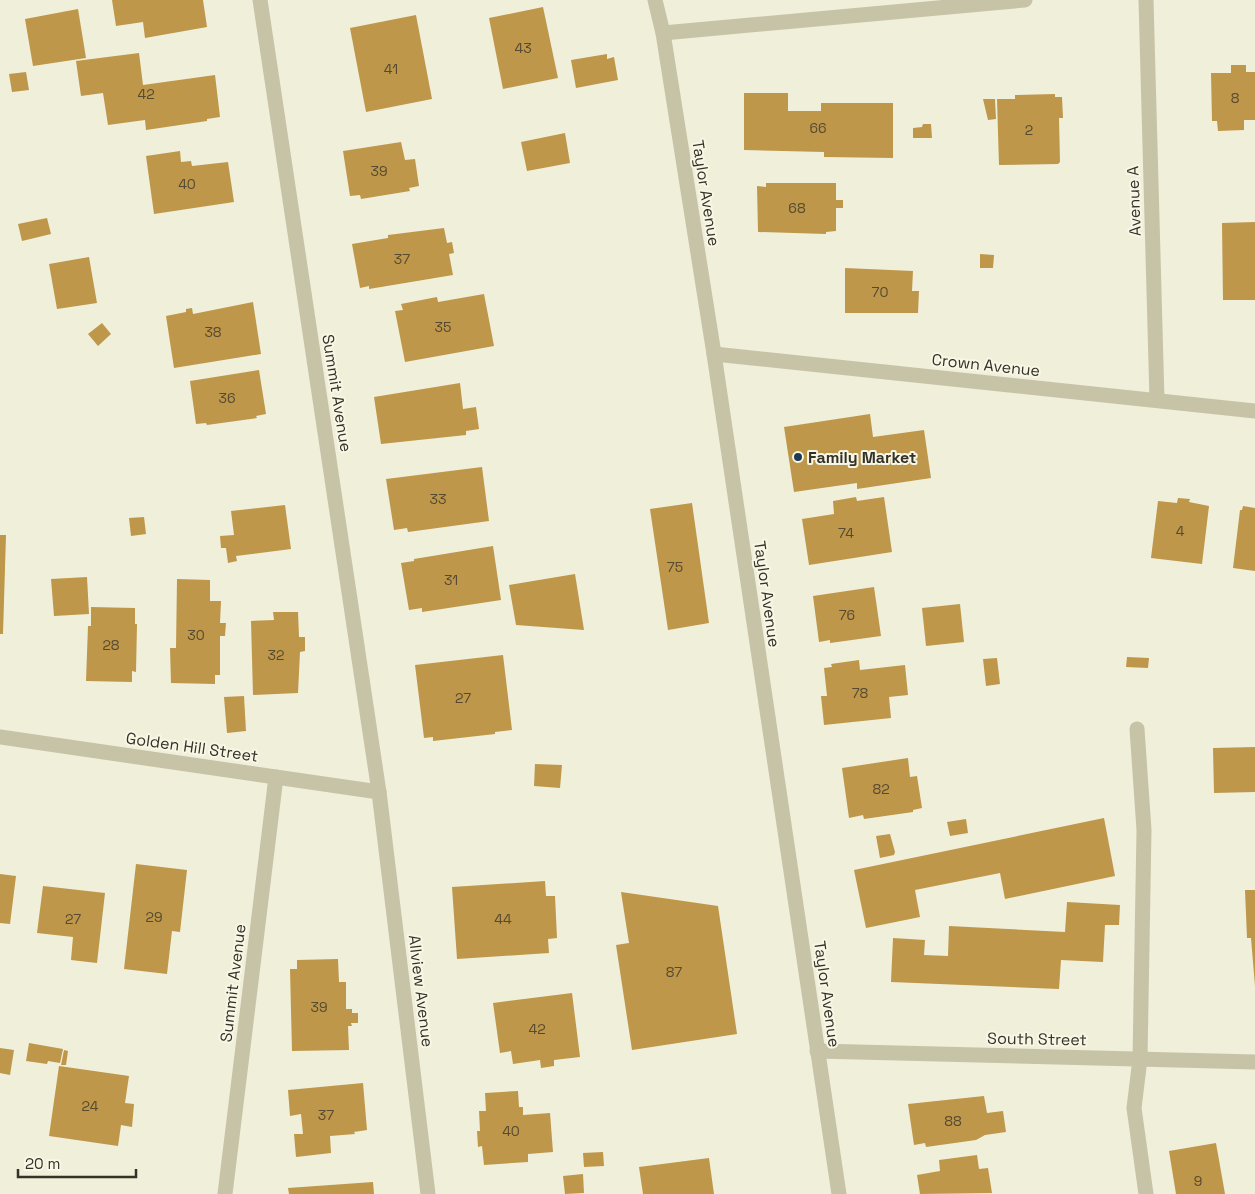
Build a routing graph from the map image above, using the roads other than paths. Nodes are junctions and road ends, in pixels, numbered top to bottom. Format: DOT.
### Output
graph roads {
  1 [pos="260,0"];
  2 [pos="655,0"];
  3 [pos="1025,0"];
  4 [pos="1146,0"];
  5 [pos="664,33"];
  6 [pos="714,354"];
  7 [pos="1157,400"];
  8 [pos="1255,411"];
  9 [pos="1137,729"];
  10 [pos="0,738"];
  11 [pos="276,777"];
  12 [pos="379,792"];
  13 [pos="817,1051"];
  14 [pos="1140,1060"];
  15 [pos="1255,1062"];
  16 [pos="225,1194"];
  17 [pos="428,1194"];
  18 [pos="839,1194"];
  19 [pos="1146,1194"];
  1 -- 12 [label="street, Summit Avenue"];
  2 -- 5 [label="street, Taylor Avenue"];
  3 -- 5 [label="street"];
  4 -- 7 [label="street, Avenue A"];
  5 -- 6 [label="street, Taylor Avenue"];
  6 -- 7 [label="street, Crown Avenue"];
  6 -- 13 [label="street, Taylor Avenue"];
  7 -- 8 [label="street, Crown Avenue"];
  9 -- 14 [label="street"];
  10 -- 11 [label="street, Golden Hill Street"];
  11 -- 12 [label="street, Golden Hill Street"];
  11 -- 16 [label="street, Summit Avenue"];
  12 -- 17 [label="street, Allview Avenue"];
  13 -- 14 [label="street, South Street"];
  13 -- 18 [label="street, Taylor Avenue"];
  14 -- 15 [label="street, South Street"];
  14 -- 19 [label="street"];
}
